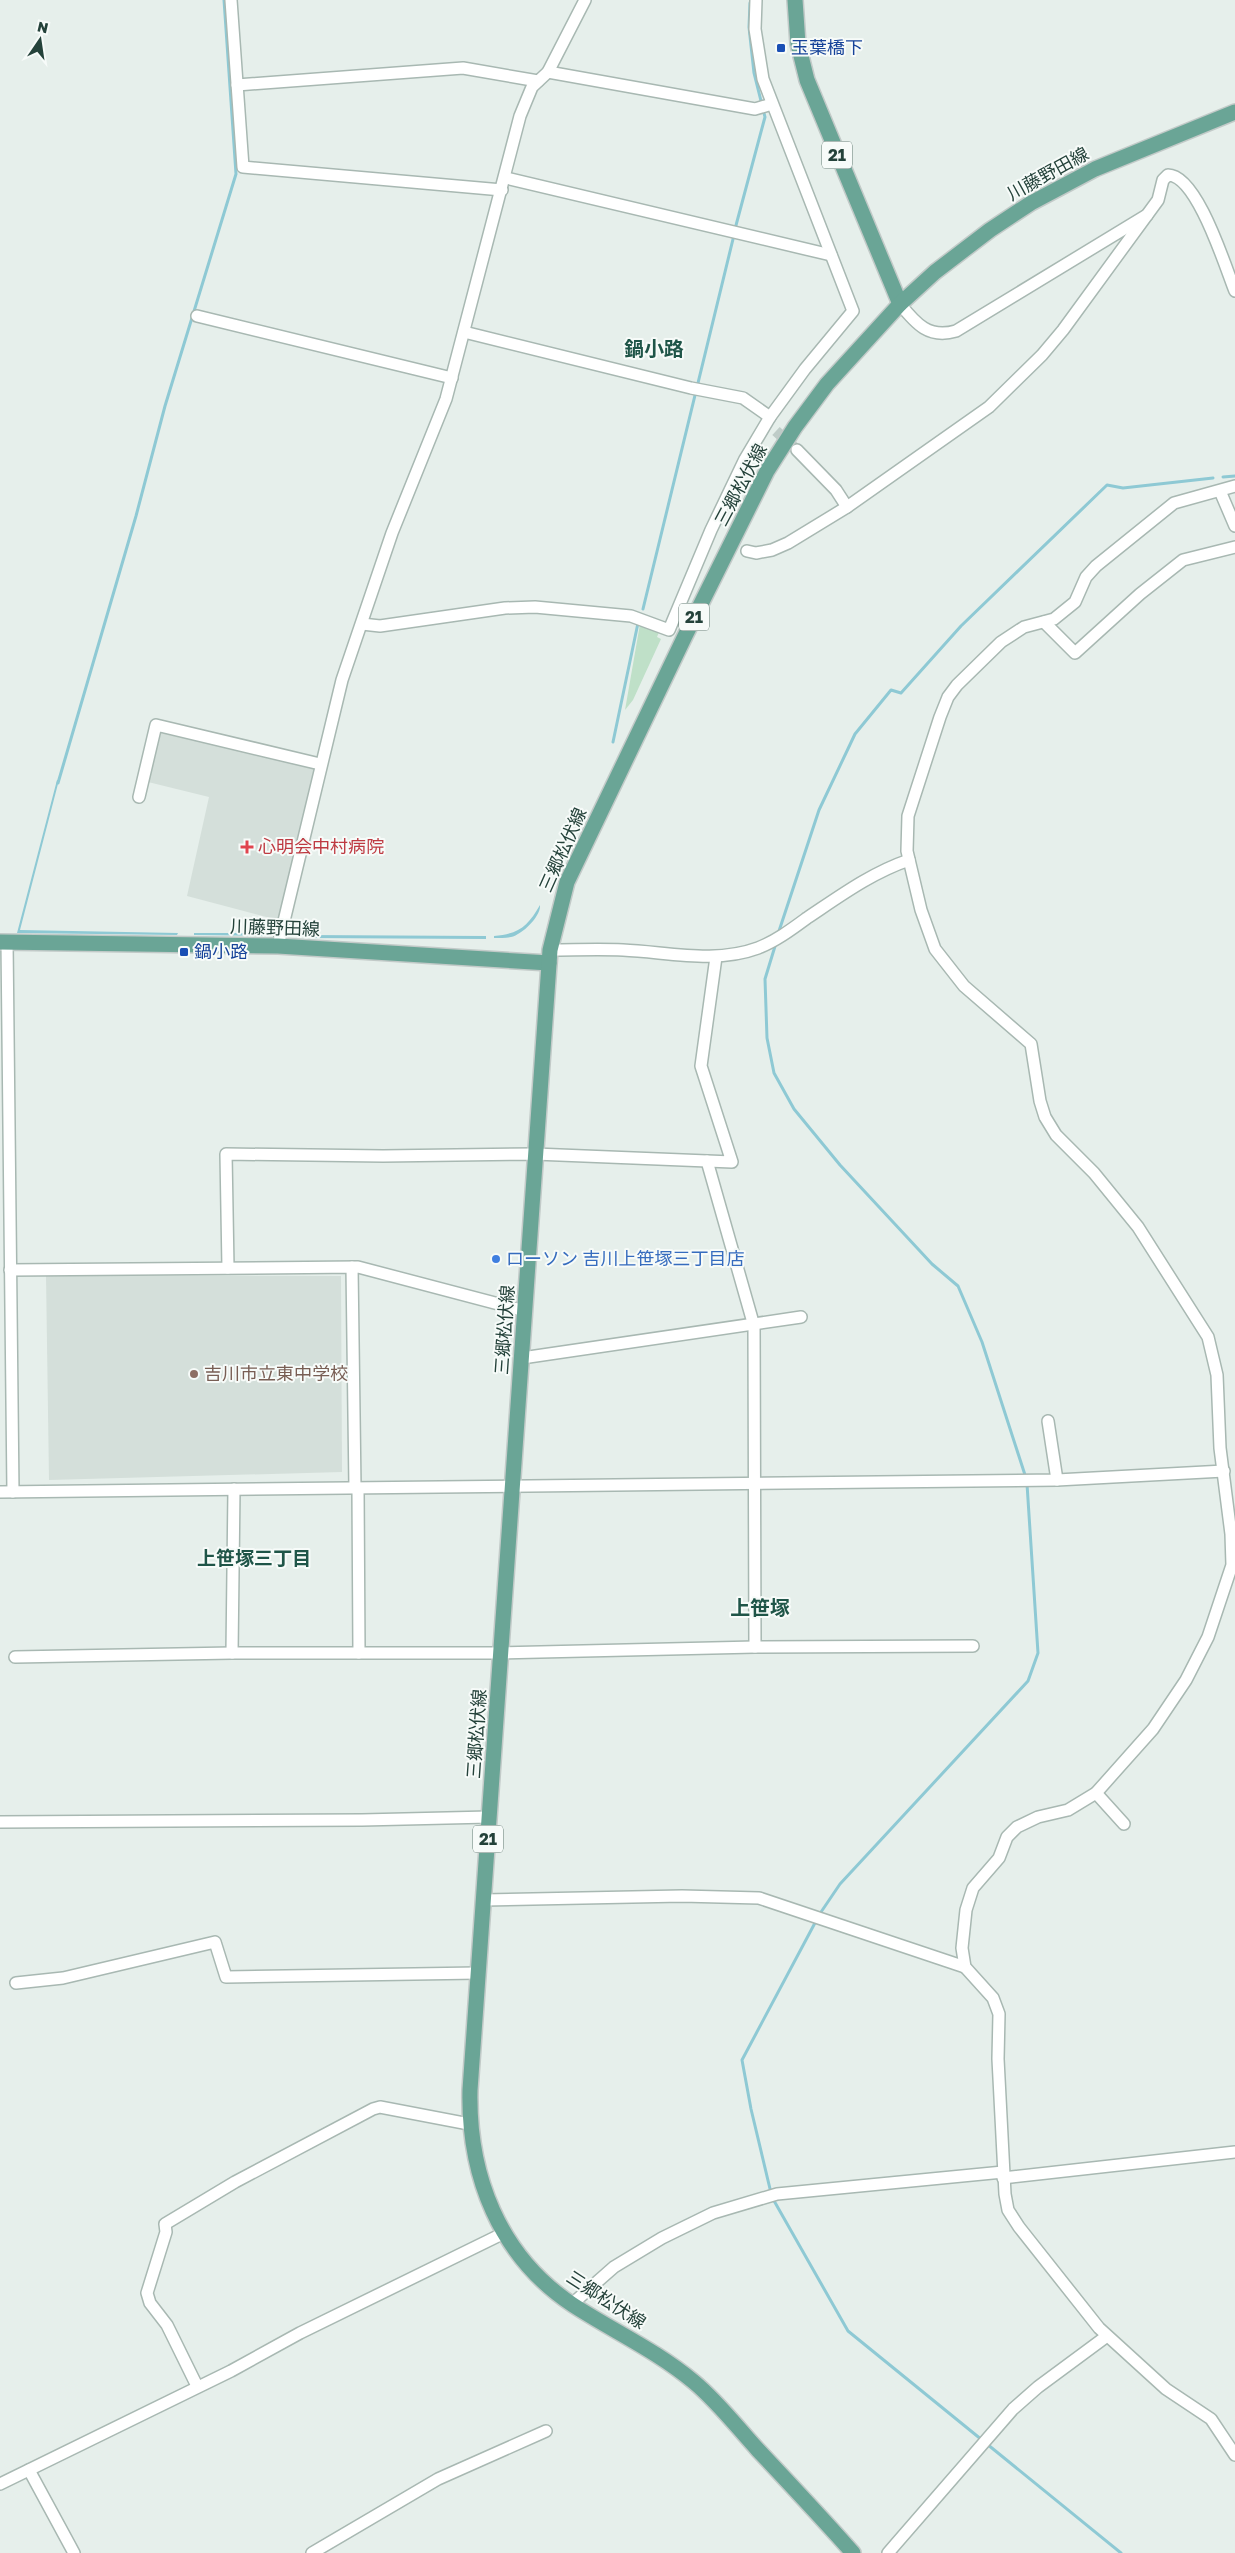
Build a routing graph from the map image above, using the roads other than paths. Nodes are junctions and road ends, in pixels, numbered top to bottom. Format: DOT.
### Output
graph roads {
  1 [pos="230,0"];
  2 [pos="585,0"];
  3 [pos="756,0"];
  4 [pos="795,0"];
  5 [pos="548,72"];
  6 [pos="538,81"];
  7 [pos="237,85"];
  8 [pos="772,104"];
  9 [pos="1232,113"];
  10 [pos="506,178"];
  11 [pos="502,190"];
  12 [pos="1148,216"];
  13 [pos="831,255"];
  14 [pos="1235,291"];
  15 [pos="900,304"];
  16 [pos="197,316"];
  17 [pos="464,332"];
  18 [pos="452,378"];
  19 [pos="769,419"];
  20 [pos="776,431"];
  21 [pos="797,450"];
  22 [pos="1235,486"];
  23 [pos="1220,491"];
  24 [pos="847,507"];
  25 [pos="1235,526"];
  26 [pos="1235,547"];
  27 [pos="747,551"];
  28 [pos="1044,622"];
  29 [pos="362,624"];
  30 [pos="320,764"];
  31 [pos="139,798"];
  32 [pos="909,860"];
  33 [pos="4,942"];
  34 [pos="278,946"];
  35 [pos="550,956"];
  36 [pos="716,957"];
  37 [pos="535,1154"];
  38 [pos="708,1161"];
  39 [pos="352,1266"];
  40 [pos="228,1268"];
  41 [pos="10,1270"];
  42 [pos="525,1311"];
  43 [pos="801,1318"];
  44 [pos="5,1325"];
  45 [pos="754,1326"];
  46 [pos="522,1358"];
  47 [pos="1048,1421"];
  48 [pos="1228,1475"];
  49 [pos="1057,1480"];
  50 [pos="756,1484"];
  51 [pos="513,1486"];
  52 [pos="356,1488"];
  53 [pos="234,1490"];
  54 [pos="0,1492"];
  55 [pos="12,1492"];
  56 [pos="973,1646"];
  57 [pos="756,1647"];
  58 [pos="232,1653"];
  59 [pos="359,1653"];
  60 [pos="501,1653"];
  61 [pos="15,1657"];
  62 [pos="1096,1793"];
  63 [pos="489,1817"];
  64 [pos="1120,1820"];
  65 [pos="0,1822"];
  66 [pos="484,1900"];
  67 [pos="965,1967"];
  68 [pos="478,1973"];
  69 [pos="16,1983"];
  70 [pos="470,2124"];
  71 [pos="1235,2152"];
  72 [pos="1003,2175"];
  73 [pos="504,2233"];
  74 [pos="572,2304"];
  75 [pos="1107,2336"];
  76 [pos="197,2386"];
  77 [pos="546,2431"];
  78 [pos="1235,2455"];
  79 [pos="29,2470"];
  80 [pos="0,2484"];
  81 [pos="74,2553"];
  82 [pos="312,2553"];
  83 [pos="853,2553"];
  84 [pos="888,2553"];
  1 -- 7 [label="street"];
  2 -- 5 [label="street"];
  3 -- 8 [label="street"];
  4 -- 15 [label="main road, 21"];
  5 -- 6 [label="street"];
  5 -- 8 [label="street"];
  6 -- 7 [label="street"];
  6 -- 10 [label="street"];
  7 -- 11 [label="street"];
  8 -- 13 [label="street"];
  9 -- 15 [label="main road, 川藤野田線"];
  10 -- 11 [label="street"];
  10 -- 13 [label="street"];
  11 -- 17 [label="street"];
  12 -- 14 [label="street"];
  12 -- 15 [label="street"];
  12 -- 24 [label="street"];
  13 -- 19 [label="street"];
  15 -- 35 [label="main road, 三郷松伏線 / 21"];
  16 -- 18 [label="street"];
  17 -- 18 [label="street"];
  17 -- 19 [label="street"];
  18 -- 29 [label="street"];
  19 -- 20 [label="street"];
  19 -- 29 [label="street"];
  21 -- 24 [label="street"];
  22 -- 23 [label="street"];
  23 -- 25 [label="street"];
  23 -- 28 [label="street"];
  24 -- 27 [label="street"];
  26 -- 28 [label="street"];
  28 -- 32 [label="street"];
  29 -- 30 [label="street"];
  30 -- 31 [label="street"];
  30 -- 34 [label="street"];
  32 -- 36 [label="street"];
  32 -- 48 [label="street"];
  33 -- 34 [label="main road, 川藤野田線"];
  33 -- 41 [label="street"];
  34 -- 35 [label="main road, 川藤野田線"];
  35 -- 36 [label="street"];
  35 -- 37 [label="main road, 三郷松伏線 / 21"];
  36 -- 38 [label="street"];
  37 -- 38 [label="street"];
  37 -- 40 [label="street"];
  37 -- 42 [label="main road, 三郷松伏線 / 21"];
  38 -- 45 [label="street"];
  39 -- 40 [label="street"];
  39 -- 42 [label="street"];
  39 -- 52 [label="street"];
  40 -- 41 [label="street"];
  41 -- 44 [label="street"];
  42 -- 46 [label="main road, 三郷松伏線 / 21"];
  43 -- 45 [label="street"];
  44 -- 55 [label="street"];
  45 -- 46 [label="street"];
  45 -- 50 [label="street"];
  46 -- 51 [label="main road, 三郷松伏線 / 21"];
  47 -- 49 [label="street"];
  48 -- 49 [label="street"];
  48 -- 62 [label="street"];
  49 -- 50 [label="street"];
  50 -- 51 [label="street"];
  50 -- 57 [label="street"];
  51 -- 52 [label="street"];
  51 -- 60 [label="main road, 三郷松伏線 / 21"];
  52 -- 53 [label="street"];
  52 -- 59 [label="street"];
  53 -- 55 [label="street"];
  53 -- 58 [label="street"];
  54 -- 55 [label="street"];
  56 -- 57 [label="street"];
  57 -- 60 [label="street"];
  58 -- 59 [label="street"];
  58 -- 61 [label="street"];
  59 -- 60 [label="street"];
  60 -- 63 [label="main road, 三郷松伏線 / 21"];
  62 -- 64 [label="street"];
  62 -- 67 [label="street"];
  63 -- 65 [label="street"];
  63 -- 66 [label="main road, 三郷松伏線 / 21"];
  66 -- 67 [label="street"];
  66 -- 68 [label="main road, 三郷松伏線 / 21"];
  67 -- 72 [label="street"];
  68 -- 69 [label="street"];
  68 -- 70 [label="main road, 三郷松伏線 / 21"];
  70 -- 73 [label="main road, 三郷松伏線 / 21"];
  70 -- 76 [label="street"];
  71 -- 72 [label="street"];
  72 -- 74 [label="street"];
  72 -- 75 [label="street"];
  73 -- 74 [label="main road, 三郷松伏線 / 21"];
  73 -- 76 [label="street"];
  74 -- 83 [label="main road, 三郷松伏線 / 21"];
  75 -- 78 [label="street"];
  75 -- 84 [label="street"];
  76 -- 79 [label="street"];
  77 -- 82 [label="street"];
  79 -- 80 [label="street"];
  79 -- 81 [label="street"];
}
